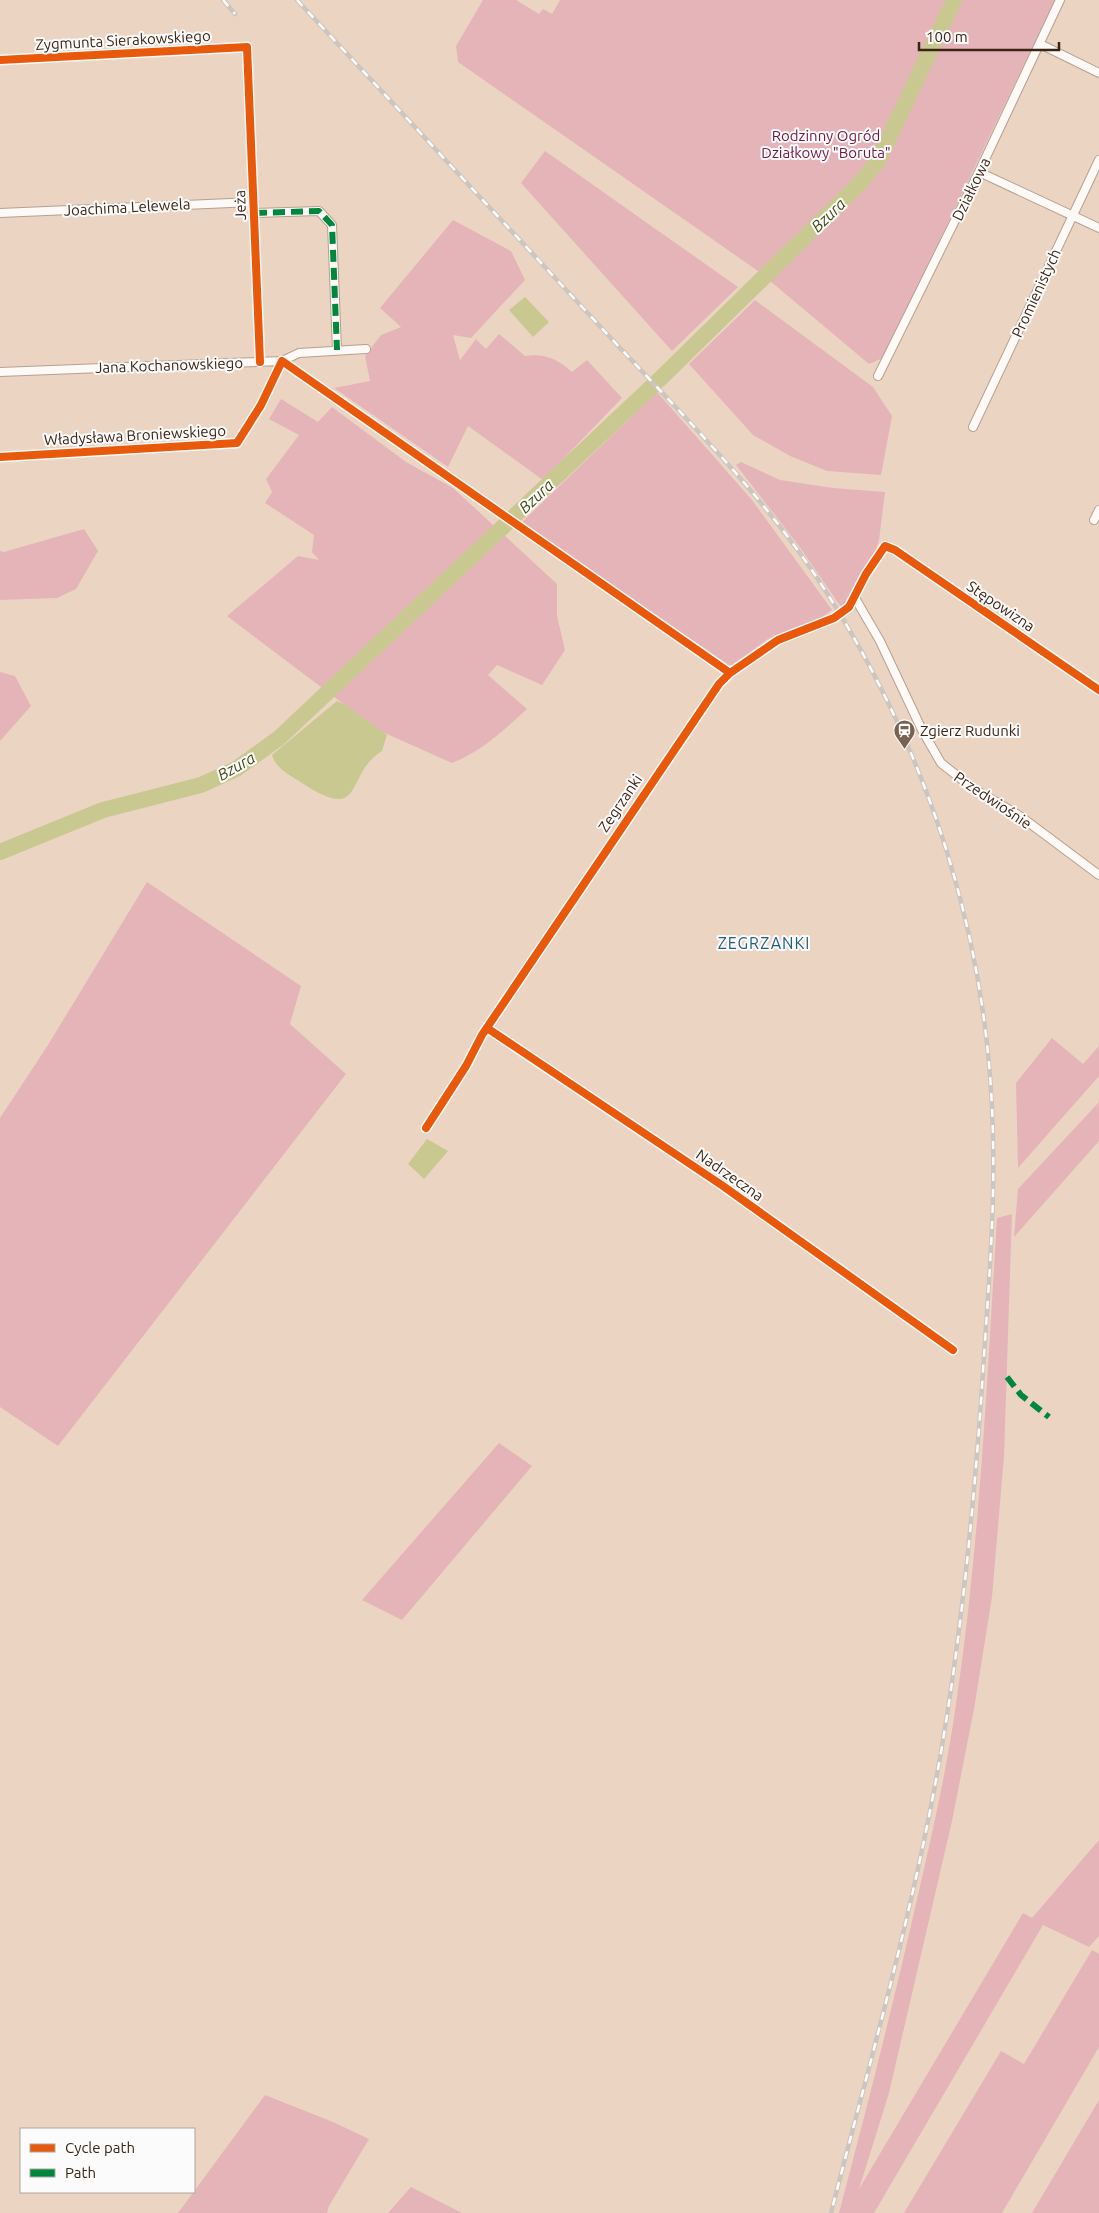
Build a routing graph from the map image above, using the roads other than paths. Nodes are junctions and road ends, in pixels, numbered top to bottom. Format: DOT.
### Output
graph roads {
  1 [pos="1060,0"];
  2 [pos="1040,44"];
  3 [pos="247,47"];
  4 [pos="0,60"];
  5 [pos="1099,72"];
  6 [pos="1099,160"];
  7 [pos="979,172"];
  8 [pos="254,202"];
  9 [pos="0,213"];
  10 [pos="254,213"];
  11 [pos="1072,214"];
  12 [pos="1099,228"];
  13 [pos="366,349"];
  14 [pos="337,350"];
  15 [pos="282,361"];
  16 [pos="260,362"];
  17 [pos="0,372"];
  18 [pos="878,376"];
  19 [pos="973,426"];
  20 [pos="0,457"];
  21 [pos="1099,510"];
  22 [pos="1094,520"];
  23 [pos="886,546"];
  24 [pos="855,598"];
  25 [pos="730,673"];
  26 [pos="1099,690"];
  27 [pos="1099,876"];
  28 [pos="487,1028"];
  29 [pos="426,1128"];
  30 [pos="953,1350"];
  1 -- 2 [label="street, Działkowa"];
  2 -- 5 [label="street"];
  2 -- 7 [label="street, Działkowa"];
  3 -- 4 [label="street, Zygmunta Sierakowskiego"];
  3 -- 8 [label="street, Jeża"];
  6 -- 11 [label="street, Promienistych"];
  7 -- 11 [label="street"];
  7 -- 18 [label="street, Działkowa"];
  8 -- 9 [label="street, Joachima Lelewela"];
  8 -- 10 [label="street, Jeża"];
  10 -- 14 [label="street"];
  10 -- 16 [label="street, Jeża"];
  11 -- 12 [label="street"];
  11 -- 19 [label="street, Promienistych"];
  13 -- 14 [label="street, Jana Kochanowskiego"];
  14 -- 15 [label="street, Jana Kochanowskiego"];
  15 -- 16 [label="street, Jana Kochanowskiego"];
  15 -- 20 [label="street, Władysława Broniewskiego"];
  15 -- 25 [label="street"];
  16 -- 17 [label="street, Jana Kochanowskiego"];
  21 -- 22 [label="street"];
  23 -- 24 [label="street, Zegrzanki"];
  23 -- 26 [label="street, Stępowizna"];
  24 -- 25 [label="street, Zegrzanki"];
  24 -- 27 [label="street, Przedwiośnie"];
  25 -- 28 [label="street, Zegrzanki"];
  28 -- 29 [label="street, Zegrzanki"];
  28 -- 30 [label="street, Nadrzeczna"];
}
